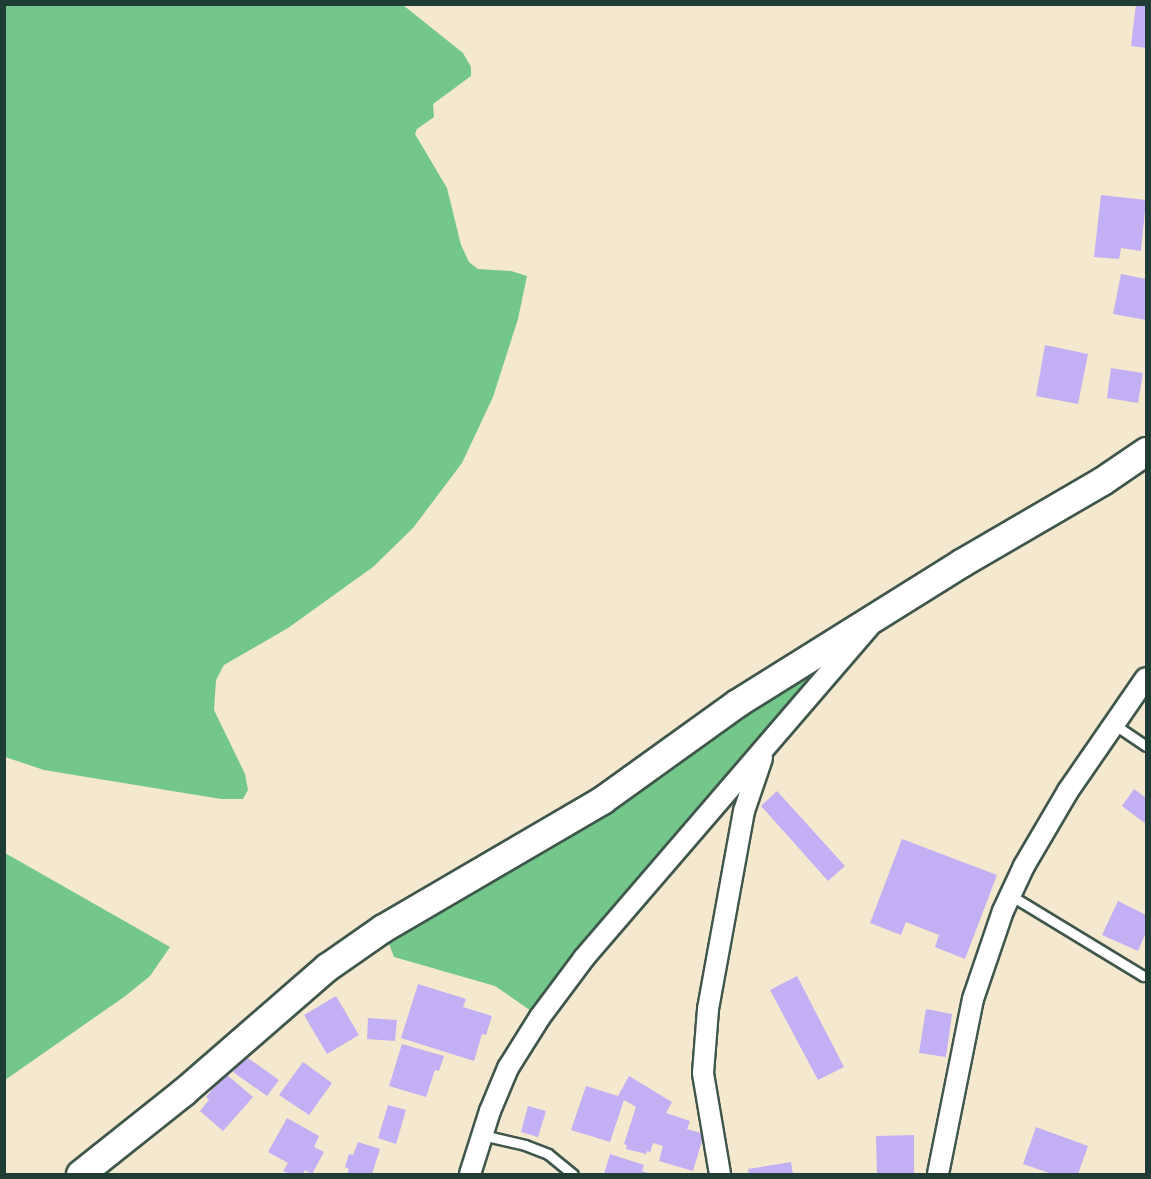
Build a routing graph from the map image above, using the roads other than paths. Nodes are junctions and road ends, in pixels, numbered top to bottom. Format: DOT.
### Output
graph roads {
  1 [pos="1146,451"];
  2 [pos="880,614"];
  3 [pos="1146,678"];
  4 [pos="1115,725"];
  5 [pos="1146,746"];
  6 [pos="765,750"];
  7 [pos="1010,896"];
  8 [pos="1143,976"];
  9 [pos="482,1135"];
  10 [pos="80,1174"];
  11 [pos="470,1174"];
  12 [pos="573,1174"];
  13 [pos="720,1174"];
  14 [pos="938,1174"];
  1 -- 2 [label="street"];
  2 -- 6 [label="street"];
  2 -- 10 [label="street"];
  3 -- 4 [label="street"];
  4 -- 5 [label="lane"];
  4 -- 7 [label="street"];
  6 -- 9 [label="street"];
  6 -- 13 [label="street"];
  7 -- 8 [label="lane"];
  7 -- 14 [label="street"];
  9 -- 11 [label="street"];
  9 -- 12 [label="lane"];
}
